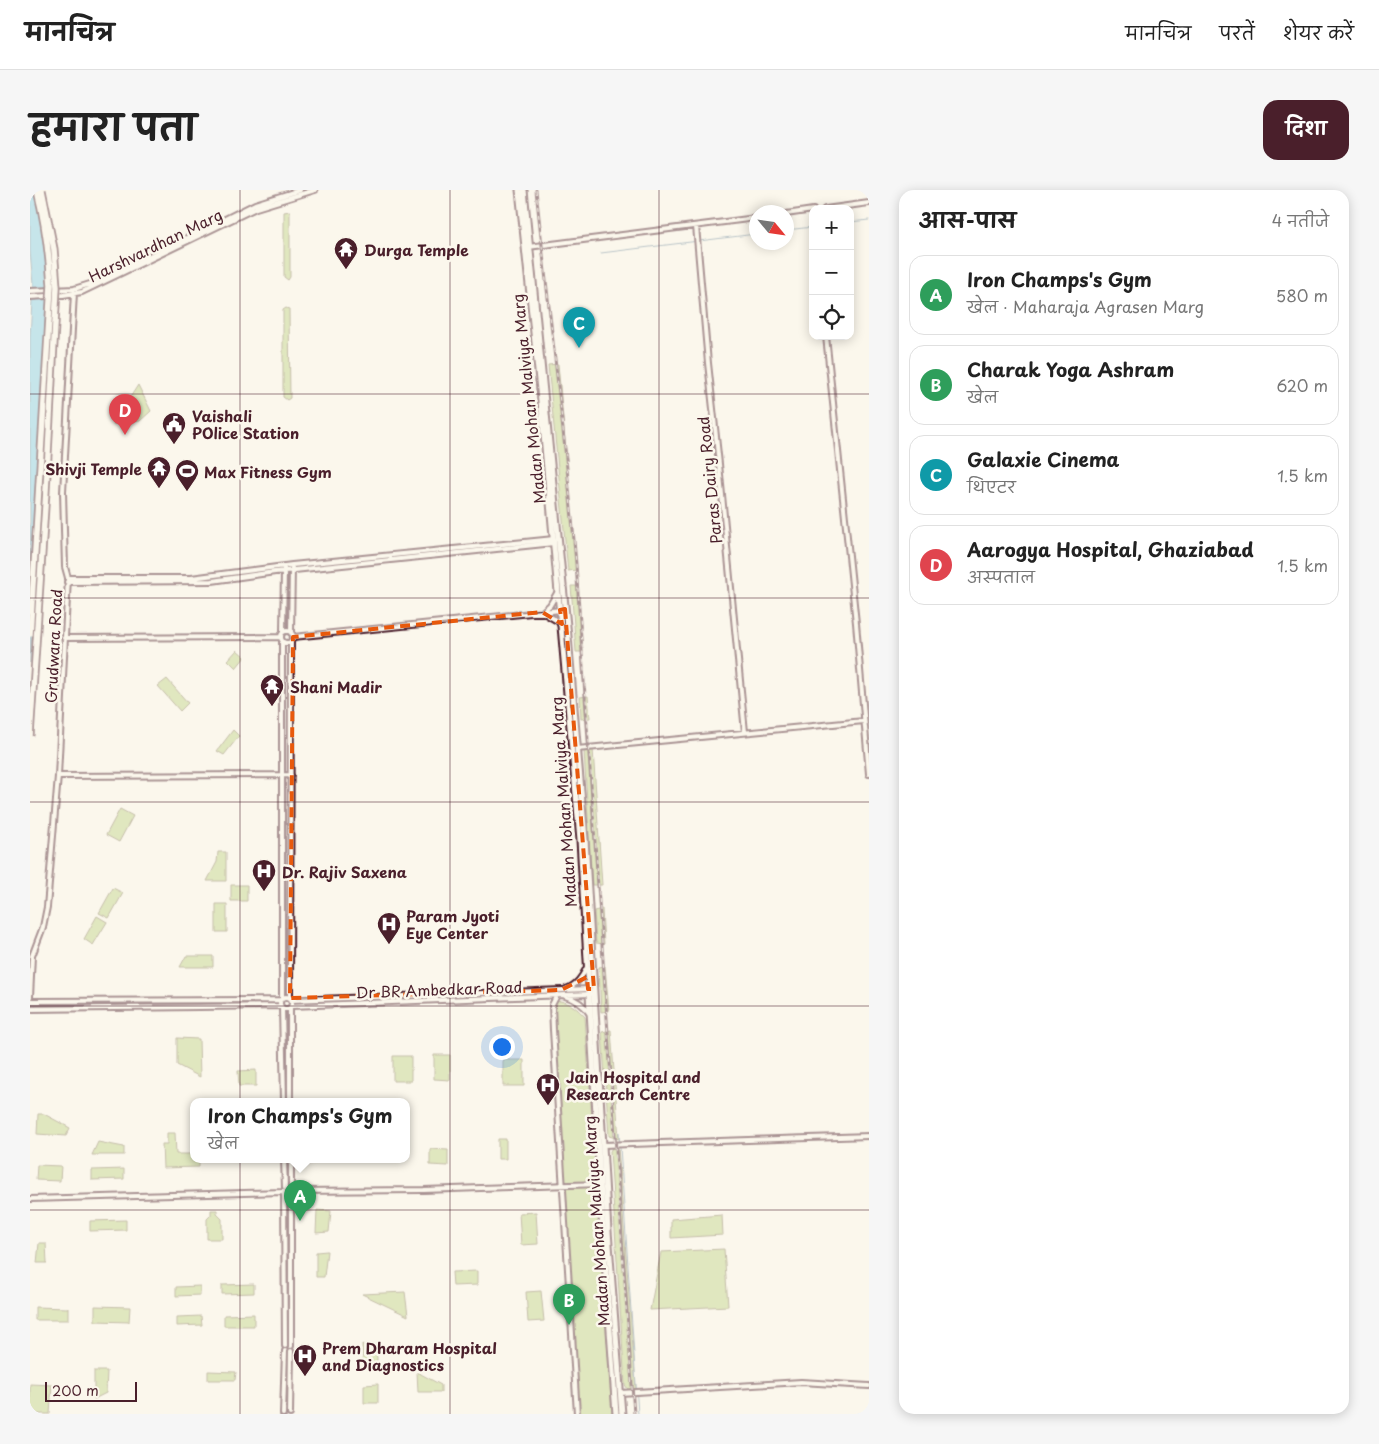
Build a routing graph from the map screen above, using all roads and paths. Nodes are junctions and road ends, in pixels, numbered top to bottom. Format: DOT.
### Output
graph roads {
  1 [pos="37,190"];
  2 [pos="42,190"];
  3 [pos="300,190"];
  4 [pos="315,190"];
  5 [pos="519,190"];
  6 [pos="524,190"];
  7 [pos="291,195"];
  8 [pos="281,198"];
  9 [pos="869,203"];
  10 [pos="854,205"];
  11 [pos="809,211"];
  12 [pos="794,213"];
  13 [pos="749,219"];
  14 [pos="696,226"];
  15 [pos="528,247"];
  16 [pos="30,291"];
  17 [pos="74,293"];
  18 [pos="30,296"];
  19 [pos="826,340"];
  20 [pos="554,541"];
  21 [pos="292,568"];
  22 [pos="284,569"];
  23 [pos="67,580"];
  24 [pos="558,590"];
  25 [pos="563,610"];
  26 [pos="542,612"];
  27 [pos="562,628"];
  28 [pos="283,632"];
  29 [pos="30,634"];
  30 [pos="280,637"];
  31 [pos="292,637"];
  32 [pos="64,638"];
  33 [pos="282,642"];
  34 [pos="864,721"];
  35 [pos="745,732"];
  36 [pos="30,736"];
  37 [pos="577,749"];
  38 [pos="869,774"];
  39 [pos="282,775"];
  40 [pos="291,775"];
  41 [pos="58,776"];
  42 [pos="587,967"];
  43 [pos="591,992"];
  44 [pos="560,994"];
  45 [pos="30,997"];
  46 [pos="282,999"];
  47 [pos="291,999"];
  48 [pos="30,1002"];
  49 [pos="281,1007"];
  50 [pos="291,1007"];
  51 [pos="30,1009"];
  52 [pos="589,1012"];
  53 [pos="284,1098"];
  54 [pos="290,1098"];
  55 [pos="869,1136"];
  56 [pos="603,1145"];
  57 [pos="284,1163"];
  58 [pos="291,1163"];
  59 [pos="600,1184"];
  60 [pos="564,1185"];
  61 [pos="284,1191"];
  62 [pos="291,1191"];
  63 [pos="30,1199"];
  64 [pos="285,1349"];
  65 [pos="291,1349"];
  66 [pos="869,1386"];
  67 [pos="620,1393"];
  68 [pos="282,1414"];
  69 [pos="290,1414"];
  70 [pos="577,1414"];
  71 [pos="616,1414"];
  72 [pos="622,1414"];
  1 -- 29 [label="highway, bridge"];
  2 -- 36 [label="highway, bridge"];
  3 -- 7 [label="street, Harshvardhan Marg"];
  4 -- 7 [label="street, Harshvardhan Marg"];
  5 -- 15 [label="main road, Madan Mohan Malviya Marg"];
  6 -- 15 [label="main road, Madan Mohan Malviya Marg"];
  7 -- 8 [label="street, Harshvardhan Marg"];
  8 -- 16 [label="street, Harshvardhan Marg, bridge"];
  8 -- 17 [label="street, Harshvardhan Marg"];
  9 -- 10 [label="street"];
  11 -- 12 [label="street"];
  13 -- 14 [label="street"];
  14 -- 15 [label="street"];
  14 -- 35 [label="street, Paras Dairy Road"];
  15 -- 20 [label="main road, Madan Mohan Malviya Marg"];
  15 -- 25 [label="main road, Madan Mohan Malviya Marg"];
  17 -- 18 [label="street, Harshvardhan Marg, bridge"];
  17 -- 23 [label="street, Grudwara Road"];
  19 -- 34 [label="street"];
  20 -- 21 [label="street"];
  20 -- 24 [label="main road, Madan Mohan Malviya Marg"];
  21 -- 22 [label="street"];
  21 -- 31 [label="street"];
  22 -- 23 [label="street"];
  22 -- 28 [label="street"];
  23 -- 32 [label="street, Grudwara Road"];
  24 -- 25 [label="main road, Madan Mohan Malviya Marg"];
  24 -- 26 [label="street"];
  25 -- 26 [label="street"];
  25 -- 27 [label="main road, Madan Mohan Malviya Marg"];
  25 -- 37 [label="main road, Madan Mohan Malviya Marg"];
  26 -- 27 [label="street"];
  26 -- 31 [label="street"];
  27 -- 42 [label="main road, Madan Mohan Malviya Marg"];
  28 -- 30 [label="street"];
  28 -- 31 [label="street"];
  30 -- 32 [label="street"];
  30 -- 33 [label="street"];
  31 -- 33 [label="street"];
  31 -- 40 [label="street"];
  32 -- 41 [label="street, Grudwara Road"];
  33 -- 39 [label="street"];
  34 -- 35 [label="street"];
  34 -- 38 [label="street"];
  35 -- 37 [label="street"];
  37 -- 43 [label="main road, Madan Mohan Malviya Marg"];
  39 -- 40 [label="street"];
  39 -- 41 [label="street"];
  39 -- 46 [label="street"];
  40 -- 47 [label="street"];
  41 -- 45 [label="street, Grudwara Road"];
  42 -- 43 [label="main road, Madan Mohan Malviya Marg"];
  42 -- 44 [label="street"];
  43 -- 44 [label="street, Dr BR Ambedkar Road"];
  43 -- 52 [label="main road, Madan Mohan Malviya Marg"];
  43 -- 56 [label="main road, Madan Mohan Malviya Marg"];
  44 -- 47 [label="street, Dr BR Ambedkar Road"];
  44 -- 50 [label="street, Dr BR Ambedkar Road"];
  44 -- 52 [label="street"];
  44 -- 60 [label="street"];
  46 -- 47 [label="street"];
  46 -- 48 [label="street"];
  46 -- 49 [label="street"];
  47 -- 50 [label="street"];
  49 -- 50 [label="street"];
  49 -- 51 [label="street"];
  49 -- 53 [label="street"];
  50 -- 54 [label="street"];
  52 -- 59 [label="main road, Madan Mohan Malviya Marg"];
  55 -- 56 [label="street"];
  56 -- 67 [label="main road, Madan Mohan Malviya Marg"];
  57 -- 61 [label="street"];
  58 -- 62 [label="street"];
  59 -- 60 [label="street"];
  59 -- 71 [label="main road, Madan Mohan Malviya Marg"];
  60 -- 62 [label="street"];
  60 -- 70 [label="street"];
  61 -- 62 [label="street"];
  61 -- 62 [label="street"];
  61 -- 63 [label="street"];
  61 -- 64 [label="street"];
  62 -- 65 [label="street"];
  64 -- 65 [label="street"];
  64 -- 65 [label="street"];
  64 -- 68 [label="street"];
  65 -- 69 [label="street"];
  66 -- 67 [label="street"];
  67 -- 72 [label="main road, Madan Mohan Malviya Marg"];
}
